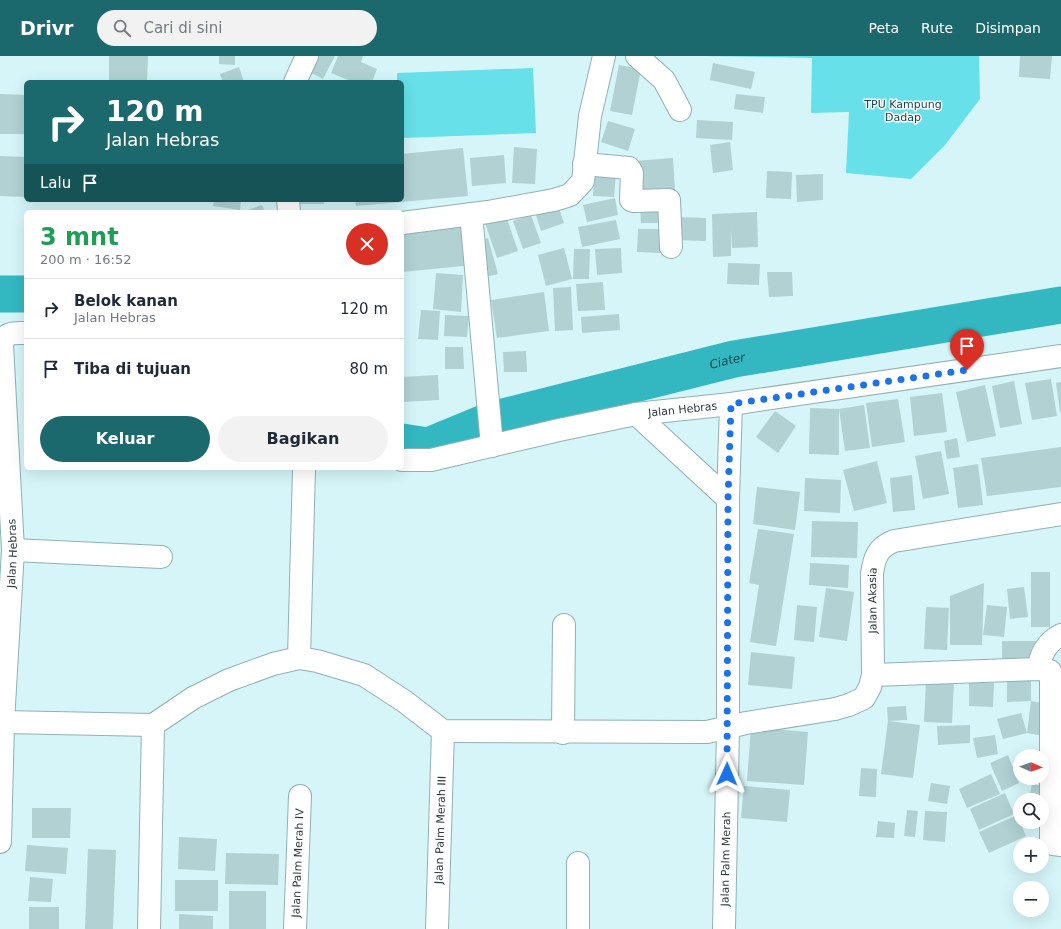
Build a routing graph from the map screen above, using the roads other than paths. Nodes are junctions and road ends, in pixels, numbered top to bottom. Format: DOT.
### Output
graph roads {
  1 [pos="308,56"];
  2 [pos="604,56"];
  3 [pos="637,56"];
  4 [pos="297,80"];
  5 [pos="680,110"];
  6 [pos="584,164"];
  7 [pos="471,214"];
  8 [pos="404,223"];
  9 [pos="670,247"];
  10 [pos="24,333"];
  11 [pos="1061,356"];
  12 [pos="731,404"];
  13 [pos="636,414"];
  14 [pos="492,441"];
  15 [pos="404,460"];
  16 [pos="304,470"];
  17 [pos="728,499"];
  18 [pos="1061,514"];
  19 [pos="13,550"];
  20 [pos="161,557"];
  21 [pos="564,625"];
  22 [pos="1061,635"];
  23 [pos="299,658"];
  24 [pos="1038,669"];
  25 [pos="872,675"];
  26 [pos="3,722"];
  27 [pos="154,725"];
  28 [pos="728,728"];
  29 [pos="444,731"];
  30 [pos="563,733"];
  31 [pos="300,796"];
  32 [pos="0,842"];
  33 [pos="1061,845"];
  34 [pos="578,863"];
  35 [pos="149,929"];
  36 [pos="295,929"];
  37 [pos="437,929"];
  38 [pos="578,929"];
  39 [pos="724,929"];
  1 -- 4 [label="street"];
  2 -- 6 [label="street"];
  3 -- 5 [label="street"];
  6 -- 7 [label="street"];
  6 -- 9 [label="street"];
  7 -- 8 [label="street"];
  7 -- 14 [label="street"];
  10 -- 19 [label="street, Jalan Hebras"];
  11 -- 12 [label="street, Jalan Hebras"];
  12 -- 13 [label="street, Jalan Hebras"];
  12 -- 17 [label="street, Jalan Palm Merah"];
  13 -- 14 [label="street, Jalan Hebras"];
  13 -- 17 [label="street"];
  14 -- 15 [label="street, Jalan Hebras"];
  16 -- 23 [label="street"];
  17 -- 28 [label="street, Jalan Palm Merah"];
  18 -- 25 [label="street, Jalan Akasia"];
  19 -- 20 [label="street"];
  19 -- 26 [label="street, Jalan Hebras"];
  21 -- 30 [label="street"];
  22 -- 24 [label="street"];
  23 -- 27 [label="street"];
  23 -- 29 [label="street"];
  24 -- 25 [label="street"];
  24 -- 33 [label="street"];
  25 -- 28 [label="street, Jalan Akasia"];
  26 -- 27 [label="street"];
  26 -- 32 [label="street, Jalan Hebras"];
  27 -- 35 [label="street"];
  28 -- 30 [label="street, Jalan Akasia"];
  28 -- 39 [label="street, Jalan Palm Merah"];
  29 -- 30 [label="street, Jalan Akasia"];
  29 -- 37 [label="street, Jalan Palm Merah III"];
  31 -- 36 [label="street, Jalan Palm Merah IV"];
  34 -- 38 [label="street"];
}
